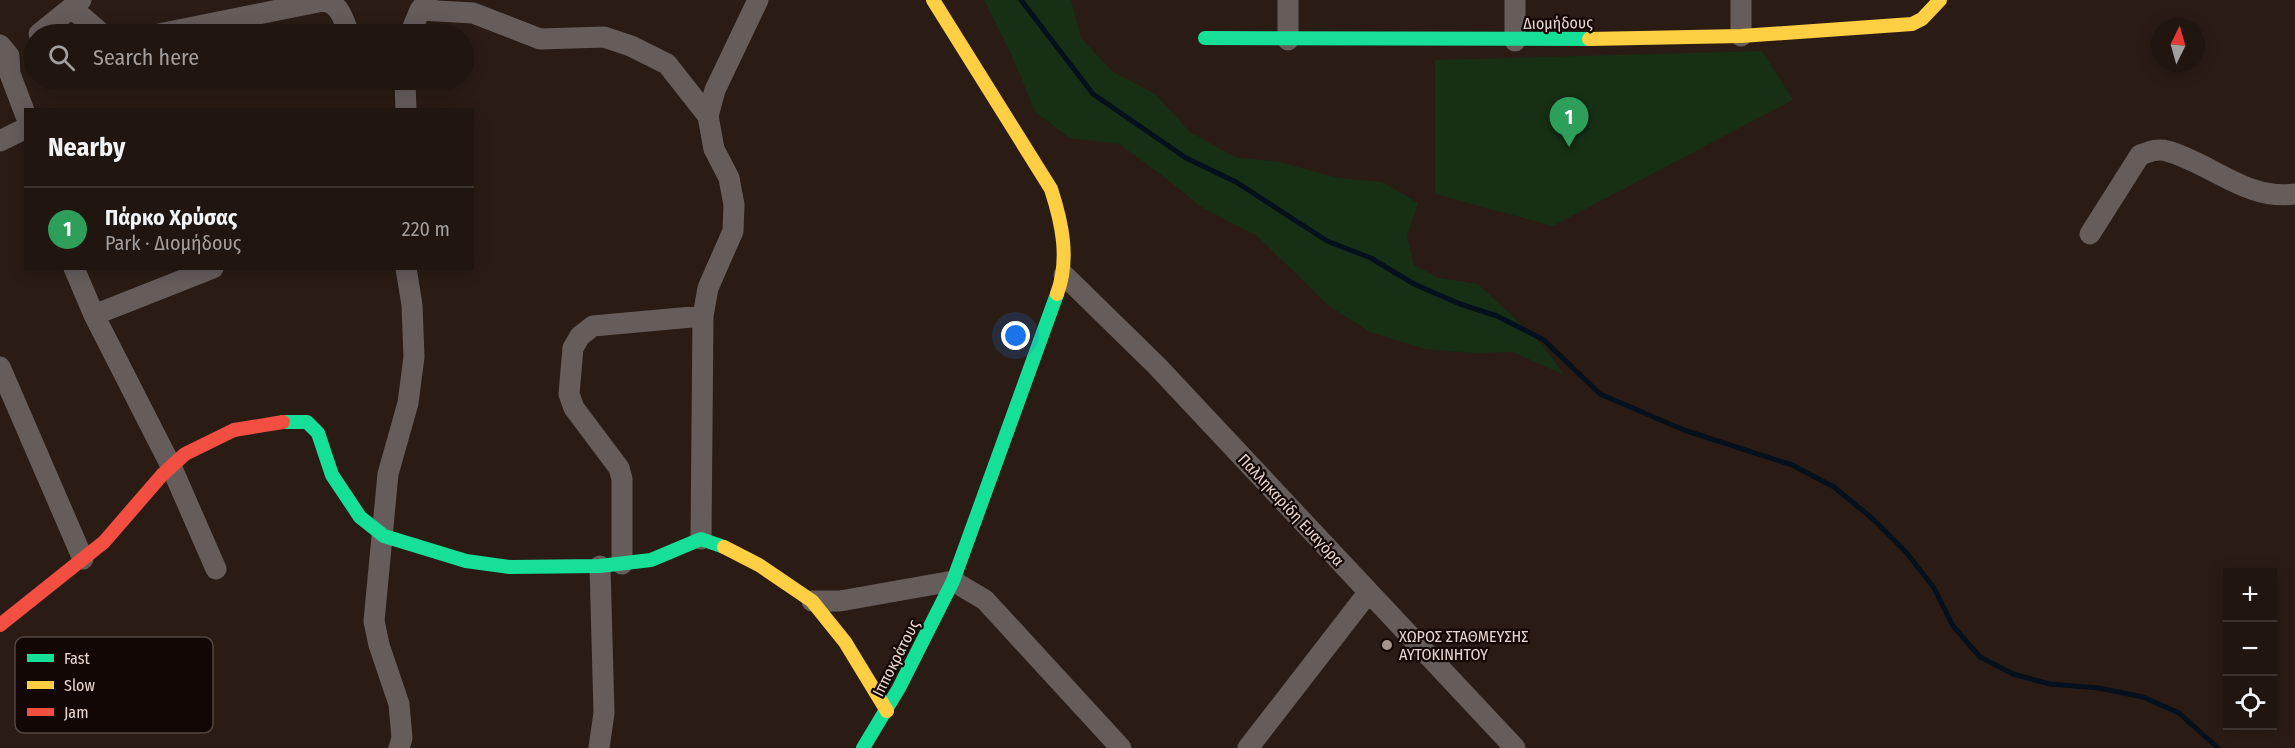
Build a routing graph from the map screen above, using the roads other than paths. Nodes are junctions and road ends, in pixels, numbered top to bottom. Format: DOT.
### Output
graph roads {
  1 [pos="758,0"];
  2 [pos="933,0"];
  3 [pos="1288,0"];
  4 [pos="1515,0"];
  5 [pos="1741,0"];
  6 [pos="1940,0"];
  7 [pos="77,5"];
  8 [pos="424,5"];
  9 [pos="52,24"];
  10 [pos="93,24"];
  11 [pos="209,24"];
  12 [pos="345,24"];
  13 [pos="415,24"];
  14 [pos="1741,36"];
  15 [pos="1205,38"];
  16 [pos="1288,40"];
  17 [pos="1515,40"];
  18 [pos="24,42"];
  19 [pos="4,51"];
  20 [pos="405,90"];
  21 [pos="406,108"];
  22 [pos="24,111"];
  23 [pos="708,116"];
  24 [pos="24,129"];
  25 [pos="0,141"];
  26 [pos="2295,194"];
  27 [pos="2090,234"];
  28 [pos="75,270"];
  29 [pos="208,270"];
  30 [pos="406,270"];
  31 [pos="1064,275"];
  32 [pos="94,315"];
  33 [pos="703,316"];
  34 [pos="0,367"];
  35 [pos="171,466"];
  36 [pos="384,536"];
  37 [pos="701,539"];
  38 [pos="83,559"];
  39 [pos="622,564"];
  40 [pos="600,566"];
  41 [pos="216,569"];
  42 [pos="953,581"];
  43 [pos="1368,593"];
  44 [pos="812,601"];
  45 [pos="0,625"];
  46 [pos="887,711"];
  47 [pos="399,748"];
  48 [pos="598,748"];
  49 [pos="863,748"];
  50 [pos="1121,748"];
  51 [pos="1248,748"];
  52 [pos="1515,748"];
  1 -- 23 [label="street"];
  2 -- 31 [label="street, Ιπποκράτους"];
  3 -- 16 [label="street"];
  4 -- 17 [label="street"];
  5 -- 14 [label="street"];
  6 -- 14 [label="street, Διομήδους"];
  7 -- 9 [label="street"];
  7 -- 10 [label="street"];
  8 -- 13 [label="street"];
  8 -- 23 [label="street"];
  11 -- 12 [label="street"];
  14 -- 17 [label="street, Διομήδους"];
  15 -- 16 [label="street, Διομήδους"];
  16 -- 17 [label="street, Διομήδους"];
  18 -- 19 [label="street"];
  19 -- 22 [label="street"];
  20 -- 21 [label="street"];
  23 -- 33 [label="street"];
  24 -- 25 [label="street"];
  26 -- 27 [label="street"];
  28 -- 32 [label="street"];
  29 -- 32 [label="street"];
  30 -- 36 [label="street"];
  31 -- 42 [label="street, Ιπποκράτους"];
  31 -- 43 [label="street, Παλληκαρίδη Ευαγόρα"];
  32 -- 35 [label="street"];
  33 -- 37 [label="street"];
  33 -- 39 [label="street"];
  34 -- 38 [label="street"];
  35 -- 36 [label="street"];
  35 -- 38 [label="street"];
  35 -- 41 [label="street"];
  36 -- 40 [label="street"];
  36 -- 47 [label="street"];
  37 -- 39 [label="street"];
  37 -- 44 [label="street"];
  38 -- 45 [label="street"];
  39 -- 40 [label="street"];
  40 -- 48 [label="street"];
  42 -- 44 [label="street"];
  42 -- 46 [label="street, Ιπποκράτους"];
  42 -- 50 [label="street"];
  43 -- 51 [label="street"];
  43 -- 52 [label="street, Παλληκαρίδη Ευαγόρα"];
  44 -- 46 [label="street"];
  46 -- 49 [label="street, Ιπποκράτους"];
}
